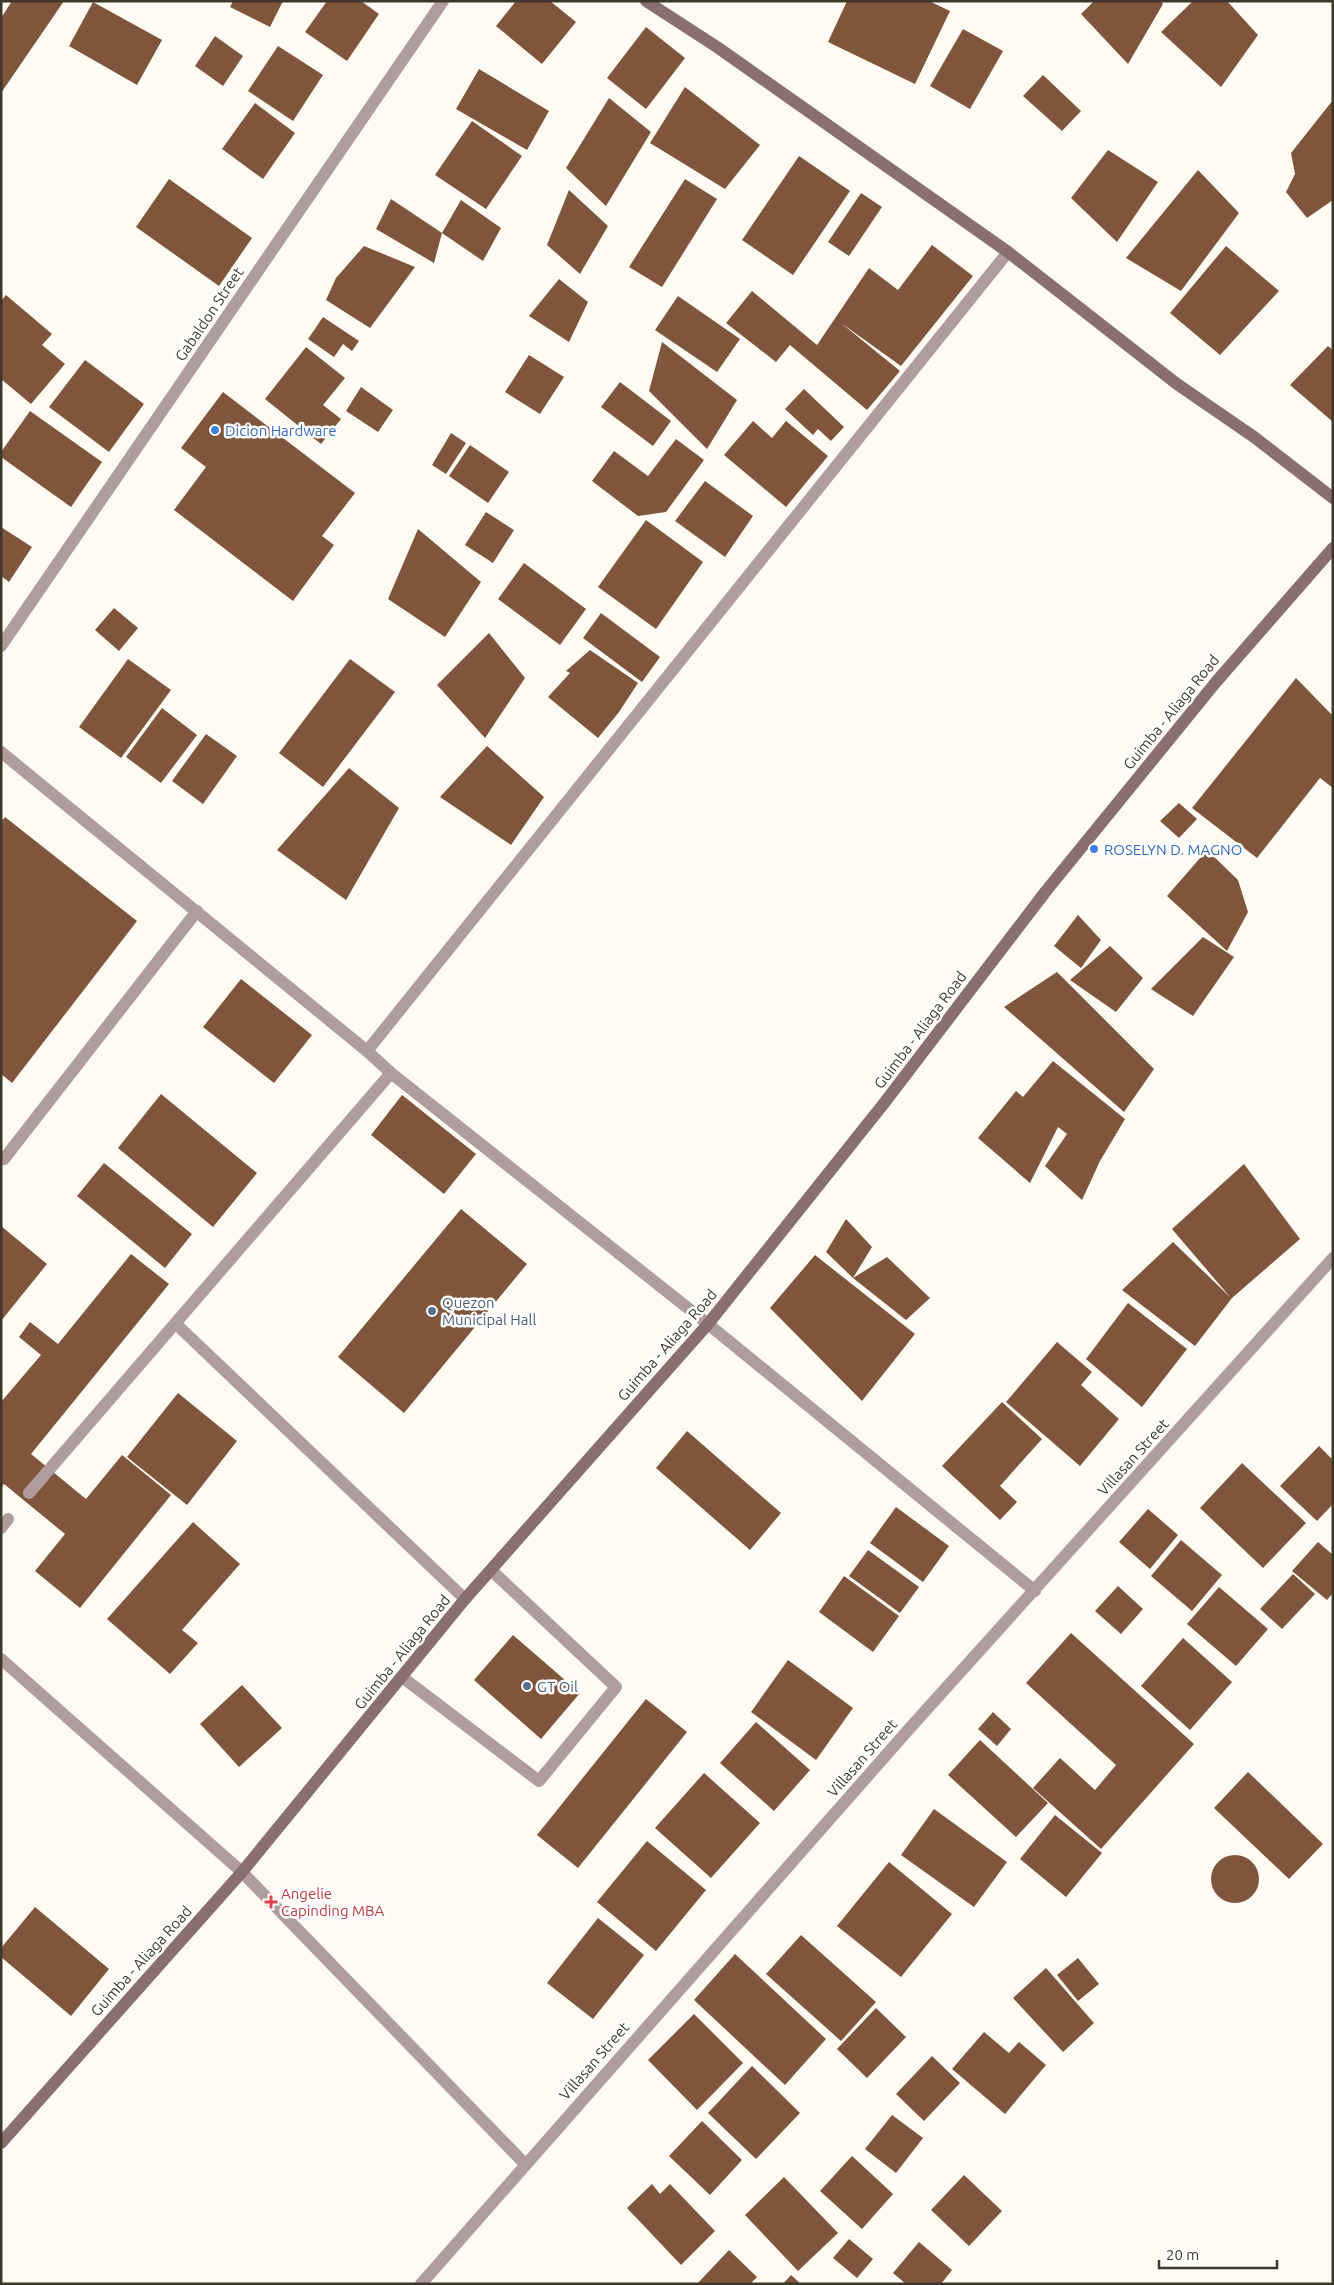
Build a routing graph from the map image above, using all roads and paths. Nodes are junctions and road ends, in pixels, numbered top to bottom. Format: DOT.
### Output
graph roads {
  1 [pos="443,1"];
  2 [pos="646,1"];
  3 [pos="1008,252"];
  4 [pos="1333,498"];
  5 [pos="1333,548"];
  6 [pos="1,646"];
  7 [pos="1,752"];
  8 [pos="197,911"];
  9 [pos="367,1051"];
  10 [pos="391,1073"];
  11 [pos="1,1158"];
  12 [pos="1333,1258"];
  13 [pos="176,1324"];
  14 [pos="708,1324"];
  15 [pos="29,1493"];
  16 [pos="491,1570"];
  17 [pos="1035,1591"];
  18 [pos="465,1600"];
  19 [pos="1,1659"];
  20 [pos="402,1677"];
  21 [pos="242,1872"];
  22 [pos="1,2143"];
  23 [pos="525,2164"];
  24 [pos="421,2284"];
  1 -- 6 [label="street, Gabaldon Street"];
  2 -- 3 [label="main road"];
  3 -- 4 [label="main road"];
  3 -- 9 [label="street"];
  5 -- 14 [label="main road, Guimba - Aliaga Road"];
  7 -- 8 [label="street"];
  8 -- 9 [label="street"];
  8 -- 11 [label="street"];
  9 -- 10 [label="street"];
  10 -- 13 [label="street"];
  10 -- 14 [label="street"];
  12 -- 17 [label="street, Villasan Street"];
  13 -- 15 [label="street"];
  13 -- 18 [label="street"];
  14 -- 16 [label="main road, Guimba - Aliaga Road"];
  14 -- 17 [label="street"];
  16 -- 18 [label="main road, Guimba - Aliaga Road"];
  16 -- 20 [label="street"];
  17 -- 23 [label="street, Villasan Street"];
  18 -- 20 [label="main road, Guimba - Aliaga Road"];
  19 -- 21 [label="street"];
  20 -- 21 [label="main road, Guimba - Aliaga Road"];
  21 -- 22 [label="main road, Guimba - Aliaga Road"];
  21 -- 23 [label="street"];
  23 -- 24 [label="street, Villasan Street"];
}
